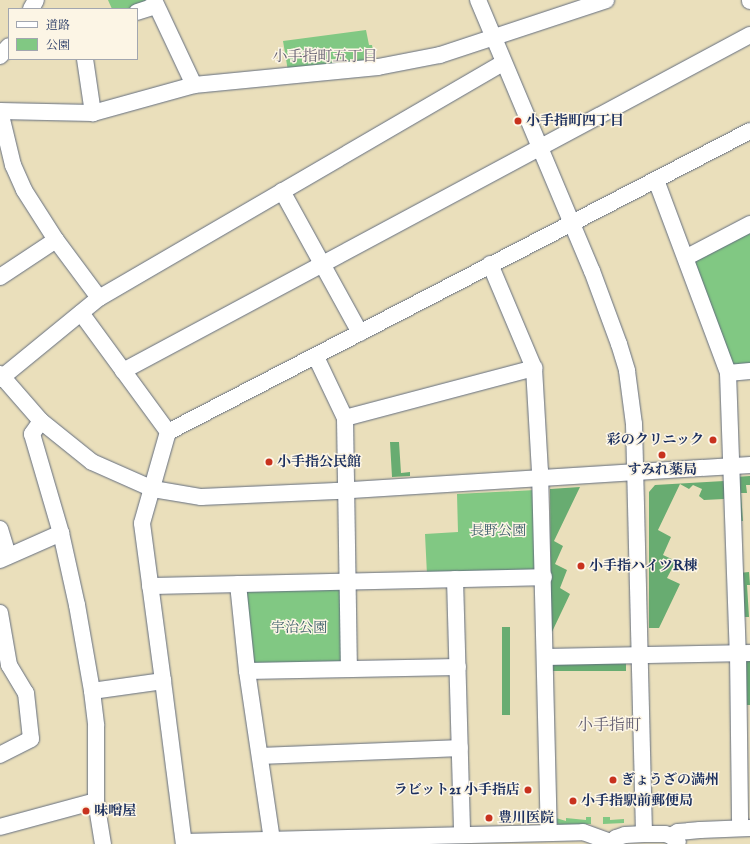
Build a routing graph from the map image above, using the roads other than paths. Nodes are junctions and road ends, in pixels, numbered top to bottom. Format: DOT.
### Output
graph roads {
  1 [pos="478,0"];
  2 [pos="606,0"];
  3 [pos="155,3"];
  4 [pos="584,4"];
  5 [pos="138,12"];
  6 [pos="750,35"];
  7 [pos="493,38"];
  8 [pos="8,47"];
  9 [pos="0,56"];
  10 [pos="84,60"];
  11 [pos="503,63"];
  12 [pos="194,85"];
  13 [pos="0,111"];
  14 [pos="92,113"];
  15 [pos="750,131"];
  16 [pos="539,147"];
  17 [pos="656,180"];
  18 [pos="282,191"];
  19 [pos="572,223"];
  20 [pos="750,224"];
  21 [pos="56,240"];
  22 [pos="687,257"];
  23 [pos="322,264"];
  24 [pos="490,264"];
  25 [pos="0,276"];
  26 [pos="99,298"];
  27 [pos="81,313"];
  28 [pos="360,333"];
  29 [pos="316,357"];
  30 [pos="534,368"];
  31 [pos="750,370"];
  32 [pos="123,371"];
  33 [pos="728,373"];
  34 [pos="1,377"];
  35 [pos="345,418"];
  36 [pos="41,421"];
  37 [pos="168,432"];
  38 [pos="750,465"];
  39 [pos="733,466"];
  40 [pos="636,472"];
  41 [pos="540,478"];
  42 [pos="153,489"];
  43 [pos="345,491"];
  44 [pos="0,529"];
  45 [pos="61,533"];
  46 [pos="4,558"];
  47 [pos="743,566"];
  48 [pos="544,577"];
  49 [pos="455,579"];
  50 [pos="347,581"];
  51 [pos="238,584"];
  52 [pos="150,586"];
  53 [pos="0,613"];
  54 [pos="744,653"];
  55 [pos="640,655"];
  56 [pos="545,657"];
  57 [pos="349,667"];
  58 [pos="458,667"];
  59 [pos="247,671"];
  60 [pos="6,672"];
  61 [pos="163,681"];
  62 [pos="92,691"];
  63 [pos="744,740"];
  64 [pos="460,748"];
  65 [pos="0,755"];
  66 [pos="261,756"];
  67 [pos="96,801"];
  68 [pos="0,827"];
  69 [pos="745,828"];
  70 [pos="549,832"];
  71 [pos="644,834"];
  72 [pos="462,835"];
  73 [pos="675,840"];
  74 [pos="272,841"];
  75 [pos="388,841"];
  76 [pos="184,843"];
  77 [pos="611,843"];
  78 [pos="102,844"];
  1 -- 7 [label="street"];
  2 -- 4 [label="street"];
  3 -- 5 [label="street"];
  3 -- 12 [label="street"];
  4 -- 7 [label="street"];
  6 -- 16 [label="street"];
  7 -- 11 [label="street"];
  7 -- 12 [label="street"];
  8 -- 9 [label="street"];
  10 -- 14 [label="street"];
  11 -- 16 [label="street"];
  11 -- 18 [label="street"];
  12 -- 14 [label="street"];
  13 -- 14 [label="street"];
  13 -- 21 [label="street"];
  15 -- 17 [label="street"];
  16 -- 19 [label="street"];
  16 -- 23 [label="street"];
  17 -- 19 [label="street"];
  17 -- 22 [label="street"];
  18 -- 23 [label="street"];
  18 -- 26 [label="street"];
  19 -- 24 [label="street"];
  19 -- 40 [label="street"];
  20 -- 22 [label="street"];
  21 -- 25 [label="street"];
  21 -- 26 [label="street"];
  22 -- 33 [label="street"];
  23 -- 28 [label="street"];
  23 -- 32 [label="street"];
  24 -- 28 [label="street"];
  24 -- 30 [label="street"];
  26 -- 27 [label="street"];
  27 -- 32 [label="street"];
  27 -- 34 [label="street"];
  28 -- 29 [label="street"];
  29 -- 35 [label="street"];
  29 -- 37 [label="street"];
  30 -- 35 [label="street"];
  30 -- 41 [label="street"];
  31 -- 33 [label="street"];
  32 -- 37 [label="street"];
  33 -- 39 [label="street"];
  34 -- 36 [label="street"];
  35 -- 43 [label="street"];
  36 -- 42 [label="street"];
  36 -- 45 [label="street"];
  37 -- 42 [label="street"];
  38 -- 39 [label="street"];
  39 -- 40 [label="street"];
  39 -- 47 [label="street"];
  40 -- 41 [label="street"];
  40 -- 55 [label="street"];
  41 -- 43 [label="street"];
  41 -- 48 [label="street"];
  42 -- 43 [label="street"];
  42 -- 52 [label="street"];
  43 -- 50 [label="street"];
  44 -- 46 [label="street"];
  45 -- 46 [label="street"];
  45 -- 62 [label="street"];
  47 -- 54 [label="street"];
  48 -- 49 [label="street"];
  48 -- 56 [label="street"];
  49 -- 50 [label="street"];
  49 -- 58 [label="street"];
  50 -- 51 [label="street"];
  50 -- 57 [label="street"];
  51 -- 52 [label="street"];
  51 -- 59 [label="street"];
  52 -- 61 [label="street"];
  53 -- 60 [label="street"];
  54 -- 55 [label="street"];
  54 -- 63 [label="street"];
  55 -- 56 [label="street"];
  55 -- 71 [label="street"];
  56 -- 70 [label="street"];
  57 -- 58 [label="street"];
  57 -- 59 [label="street"];
  58 -- 64 [label="street"];
  59 -- 66 [label="street"];
  60 -- 65 [label="street"];
  61 -- 62 [label="street"];
  61 -- 76 [label="street"];
  62 -- 67 [label="street"];
  63 -- 69 [label="street"];
  64 -- 66 [label="street"];
  64 -- 72 [label="street"];
  66 -- 74 [label="street"];
  67 -- 68 [label="street"];
  67 -- 78 [label="street"];
  69 -- 73 [label="street"];
  70 -- 72 [label="street"];
  70 -- 77 [label="street"];
  71 -- 73 [label="street"];
  71 -- 77 [label="street"];
  72 -- 75 [label="street"];
  74 -- 75 [label="street"];
  74 -- 76 [label="street"];
}
